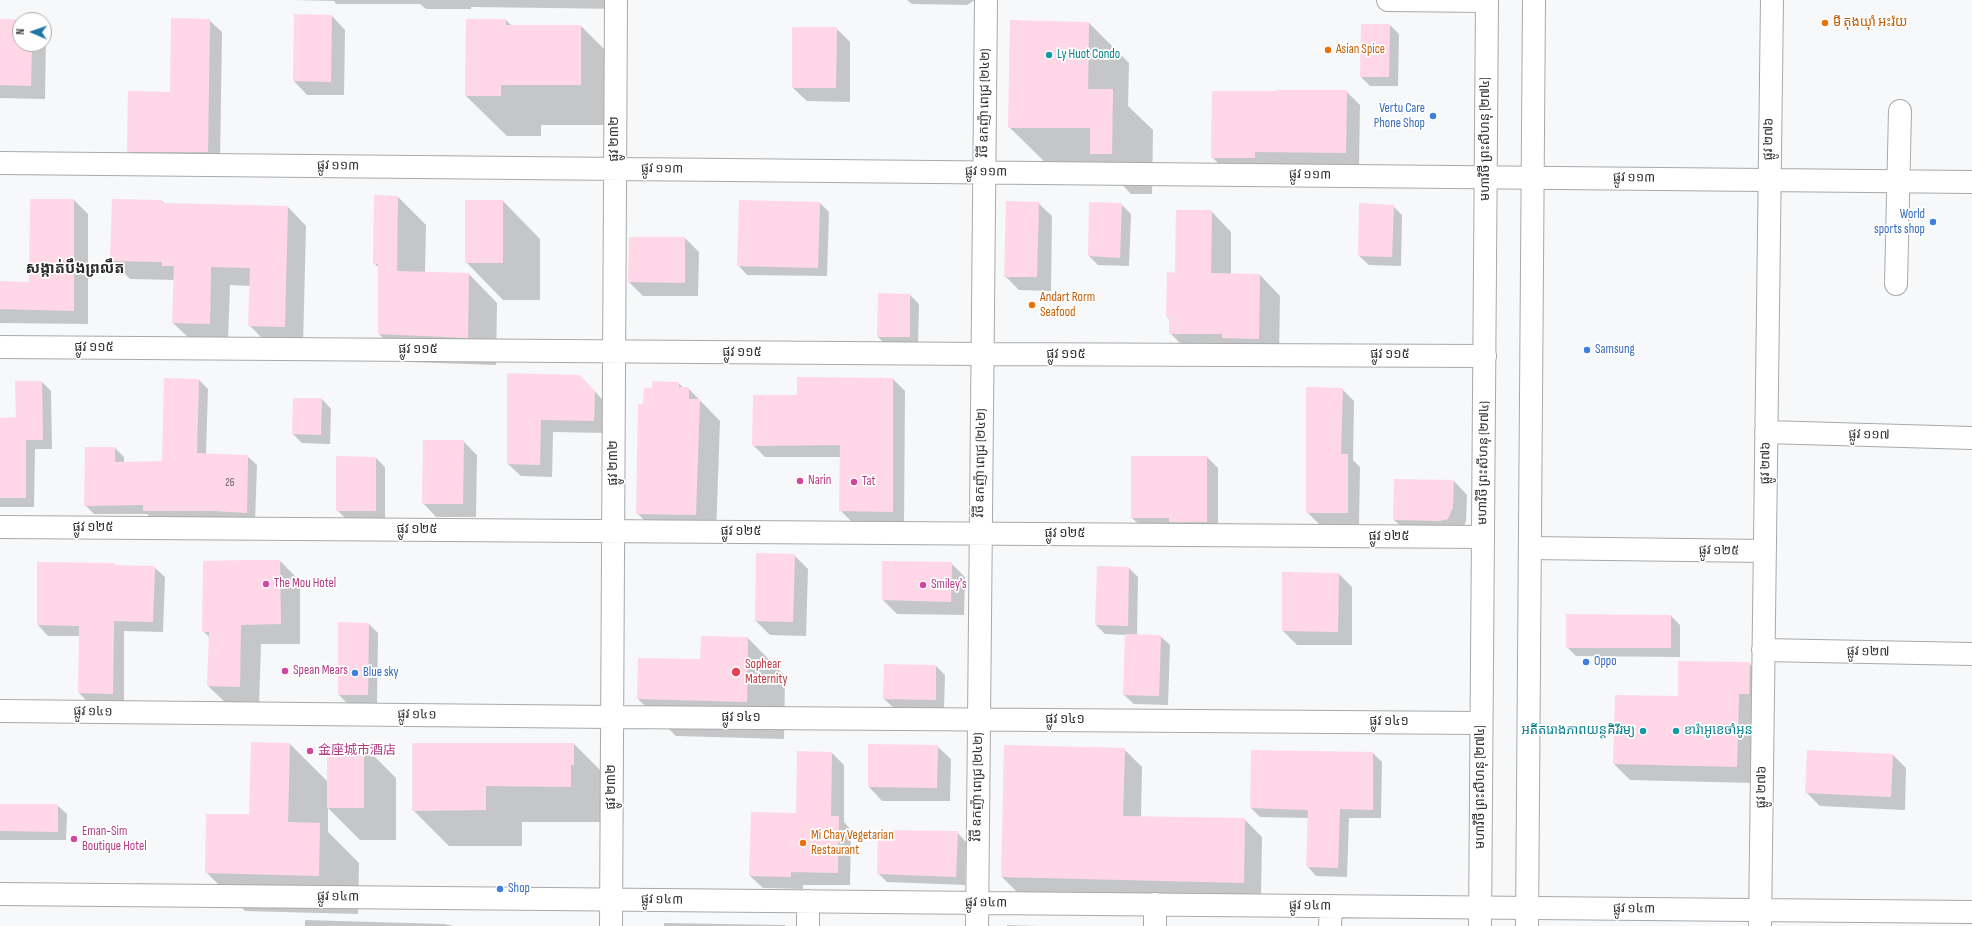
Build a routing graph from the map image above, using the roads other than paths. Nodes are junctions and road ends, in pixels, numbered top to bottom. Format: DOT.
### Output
graph roads {
  1 [pos="616,0"];
  2 [pos="986,0"];
  3 [pos="1388,0"];
  4 [pos="1534,0"];
  5 [pos="1772,0"];
  6 [pos="1487,1"];
  7 [pos="1900,111"];
  8 [pos="0,163"];
  9 [pos="615,169"];
  10 [pos="984,172"];
  11 [pos="1486,177"];
  12 [pos="1533,178"];
  13 [pos="1769,180"];
  14 [pos="1899,181"];
  15 [pos="1972,182"];
  16 [pos="1896,284"];
  17 [pos="0,347"];
  18 [pos="614,352"];
  19 [pos="982,354"];
  20 [pos="1485,356"];
  21 [pos="1766,432"];
  22 [pos="1972,438"];
  23 [pos="0,528"];
  24 [pos="613,531"];
  25 [pos="980,534"];
  26 [pos="1483,537"];
  27 [pos="1530,548"];
  28 [pos="1764,551"];
  29 [pos="1763,650"];
  30 [pos="1972,654"];
  31 [pos="0,711"];
  32 [pos="612,717"];
  33 [pos="978,720"];
  34 [pos="1482,723"];
  35 [pos="0,894"];
  36 [pos="611,899"];
  37 [pos="808,901"];
  38 [pos="977,902"];
  39 [pos="1155,904"];
  40 [pos="1972,912"];
  41 [pos="1331,916"];
  42 [pos="1480,917"];
  43 [pos="1528,917"];
  44 [pos="1760,918"];
  45 [pos="611,926"];
  46 [pos="808,926"];
  47 [pos="977,926"];
  48 [pos="1155,926"];
  1 -- 9 [label="street, ផ្លូវ ២៣២"];
  2 -- 10 [label="street, វិថី ឧកញ៉ា ពេជ្រ (២៤២)"];
  3 -- 6 [label="street"];
  4 -- 12 [label="street"];
  5 -- 13 [label="street, ផ្លូវ ២៧៦"];
  6 -- 11 [label="street, មហាវិថី ព្រះសីហនុ (២៧៤)"];
  7 -- 14 [label="street"];
  8 -- 9 [label="street, ផ្លូវ ១១៣"];
  9 -- 10 [label="street, ផ្លូវ ១១៣"];
  9 -- 18 [label="street, ផ្លូវ ២៣២"];
  10 -- 11 [label="street, ផ្លូវ ១១៣"];
  10 -- 19 [label="street, វិថី ឧកញ៉ា ពេជ្រ (២៤២)"];
  11 -- 12 [label="street, ផ្លូវ ១១៣"];
  11 -- 20 [label="street, មហាវិថី ព្រះសីហនុ (២៧៤)"];
  12 -- 13 [label="street, ផ្លូវ ១១៣"];
  12 -- 27 [label="street"];
  13 -- 14 [label="street, ផ្លូវ ១១៣"];
  13 -- 21 [label="street, ផ្លូវ ២៧៦"];
  14 -- 15 [label="street, ផ្លូវ ១១៣"];
  14 -- 16 [label="street"];
  17 -- 18 [label="street, ផ្លូវ ១១៥"];
  18 -- 19 [label="street, ផ្លូវ ១១៥"];
  18 -- 24 [label="street, ផ្លូវ ២៣២"];
  19 -- 20 [label="street, ផ្លូវ ១១៥"];
  19 -- 25 [label="street, វិថី ឧកញ៉ា ពេជ្រ (២៤២)"];
  20 -- 26 [label="street, មហាវិថី ព្រះសីហនុ (២៧៤)"];
  21 -- 22 [label="street, ផ្លូវ ១១៧"];
  21 -- 28 [label="street, ផ្លូវ ២៧៦"];
  23 -- 24 [label="street, ផ្លូវ ១២៥"];
  24 -- 25 [label="street, ផ្លូវ ១២៥"];
  24 -- 32 [label="street, ផ្លូវ ២៣២"];
  25 -- 26 [label="street, ផ្លូវ ១២៥"];
  25 -- 33 [label="street, វិថី ឧកញ៉ា ពេជ្រ (២៤២)"];
  26 -- 34 [label="street, មហាវិថី ព្រះសីហនុ (២៧៤)"];
  27 -- 28 [label="street, ផ្លូវ ១២៥"];
  27 -- 43 [label="street"];
  28 -- 29 [label="street, ផ្លូវ ២៧៦"];
  29 -- 30 [label="street, ផ្លូវ ១២៧"];
  29 -- 44 [label="street, ផ្លូវ ២៧៦"];
  31 -- 32 [label="street, ផ្លូវ ១៤១"];
  32 -- 33 [label="street, ផ្លូវ ១៤១"];
  32 -- 36 [label="street, ផ្លូវ ២៣២"];
  33 -- 34 [label="street, ផ្លូវ ១៤១"];
  33 -- 38 [label="street, វិថី ឧកញ៉ា ពេជ្រ (២៤២)"];
  34 -- 42 [label="street, មហាវិថី ព្រះសីហនុ (២៧៤)"];
  35 -- 36 [label="street, ផ្លូវ ១៤៣"];
  36 -- 37 [label="street, ផ្លូវ ១៤៣"];
  36 -- 45 [label="street, ផ្លូវ ២៣២"];
  37 -- 38 [label="street, ផ្លូវ ១៤៣"];
  37 -- 46 [label="street"];
  38 -- 39 [label="street, ផ្លូវ ១៤៣"];
  38 -- 47 [label="street, វិថី ឧកញ៉ា ពេជ្រ (២៤២)"];
  39 -- 41 [label="street, ផ្លូវ ១៤៣"];
  39 -- 48 [label="street"];
  40 -- 44 [label="street, ផ្លូវ ១៤៣"];
  41 -- 42 [label="street, ផ្លូវ ១៤៣"];
  42 -- 43 [label="street, ផ្លូវ ១៤៣"];
  43 -- 44 [label="street, ផ្លូវ ១៤៣"];
}
